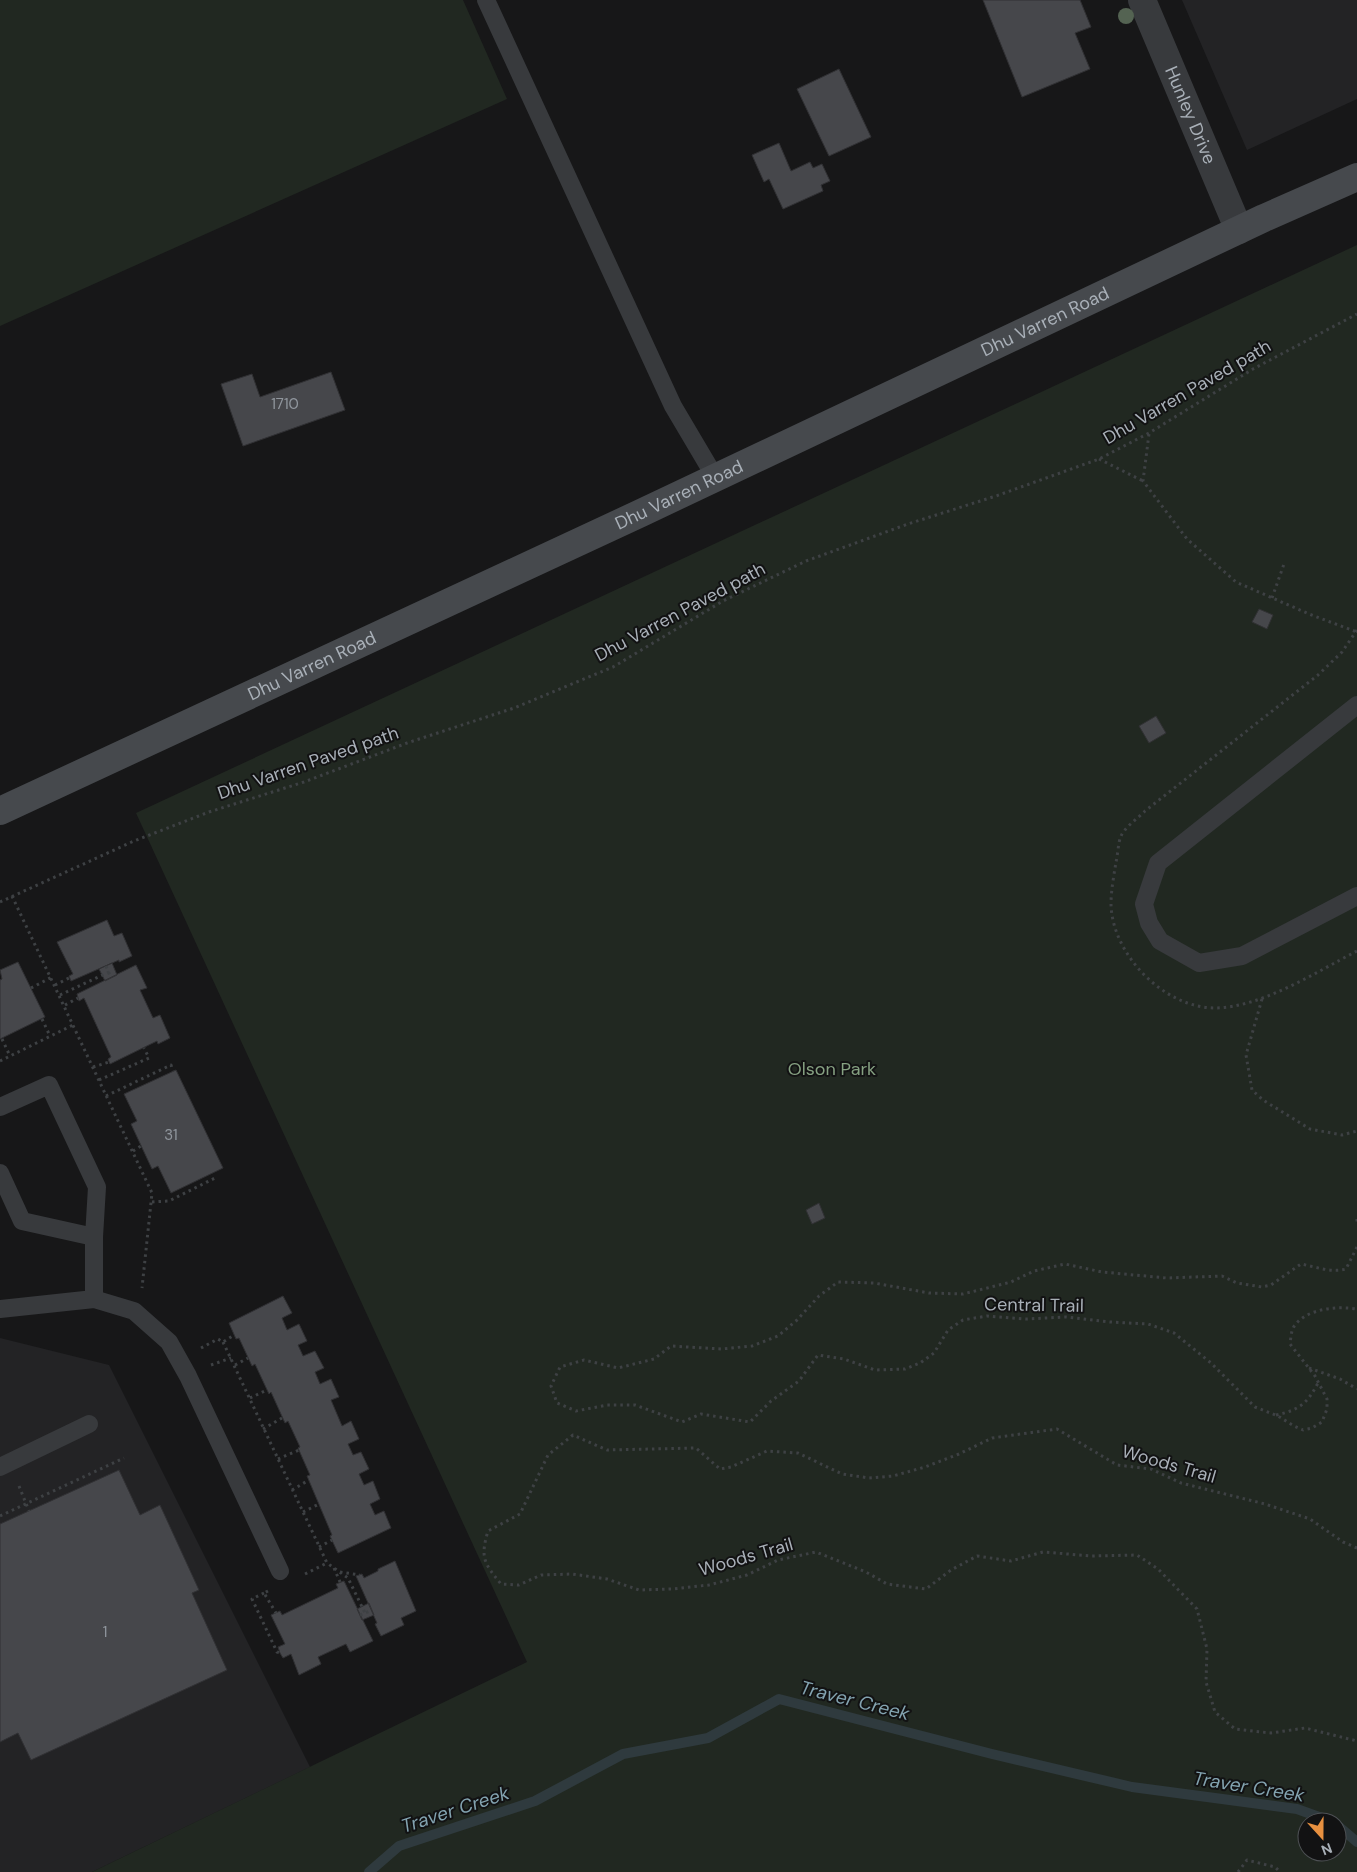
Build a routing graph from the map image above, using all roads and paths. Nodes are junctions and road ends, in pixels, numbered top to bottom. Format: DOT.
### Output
graph roads {
  1 [pos="486,0"];
  2 [pos="1142,0"];
  3 [pos="1357,177"];
  4 [pos="1239,230"];
  5 [pos="1357,314"];
  6 [pos="1149,433"];
  7 [pos="1098,459"];
  8 [pos="715,477"];
  9 [pos="1143,481"];
  10 [pos="1284,564"];
  11 [pos="1272,598"];
  12 [pos="1357,631"];
  13 [pos="1357,705"];
  14 [pos="0,811"];
  15 [pos="12,896"];
  16 [pos="1357,896"];
  17 [pos="0,902"];
  18 [pos="1357,950"];
  19 [pos="106,966"];
  20 [pos="109,972"];
  21 [pos="52,978"];
  22 [pos="70,978"];
  23 [pos="111,978"];
  24 [pos="55,984"];
  25 [pos="31,988"];
  26 [pos="60,995"];
  27 [pos="78,998"];
  28 [pos="1262,998"];
  29 [pos="65,1005"];
  30 [pos="42,1019"];
  31 [pos="74,1025"];
  32 [pos="50,1036"];
  33 [pos="2,1039"];
  34 [pos="5,1045"];
  35 [pos="0,1048"];
  36 [pos="144,1048"];
  37 [pos="10,1056"];
  38 [pos="0,1061"];
  39 [pos="109,1062"];
  40 [pos="93,1067"];
  41 [pos="173,1071"];
  42 [pos="99,1080"];
  43 [pos="106,1096"];
  44 [pos="0,1107"];
  45 [pos="1357,1131"];
  46 [pos="141,1146"];
  47 [pos="133,1151"];
  48 [pos="0,1173"];
  49 [pos="217,1177"];
  50 [pos="152,1202"];
  51 [pos="94,1237"];
  52 [pos="1357,1247"];
  53 [pos="141,1294"];
  54 [pos="94,1299"];
  55 [pos="0,1308"];
  56 [pos="1357,1309"];
  57 [pos="234,1335"];
  58 [pos="223,1342"];
  59 [pos="198,1349"];
  60 [pos="231,1358"];
  61 [pos="248,1358"];
  62 [pos="235,1365"];
  63 [pos="208,1366"];
  64 [pos="1309,1368"];
  65 [pos="1318,1382"];
  66 [pos="1357,1389"];
  67 [pos="267,1390"];
  68 [pos="250,1398"];
  69 [pos="1275,1415"];
  70 [pos="282,1418"];
  71 [pos="89,1424"];
  72 [pos="263,1429"];
  73 [pos="299,1450"];
  74 [pos="124,1458"];
  75 [pos="278,1459"];
  76 [pos="0,1467"];
  77 [pos="309,1480"];
  78 [pos="19,1485"];
  79 [pos="292,1490"];
  80 [pos="26,1504"];
  81 [pos="319,1504"];
  82 [pos="29,1511"];
  83 [pos="302,1512"];
  84 [pos="0,1516"];
  85 [pos="332,1540"];
  86 [pos="319,1547"];
  87 [pos="1357,1548"];
  88 [pos="333,1568"];
  89 [pos="280,1572"];
  90 [pos="340,1572"];
  91 [pos="360,1575"];
  92 [pos="340,1582"];
  93 [pos="264,1593"];
  94 [pos="372,1610"];
  95 [pos="366,1613"];
  96 [pos="360,1615"];
  97 [pos="280,1653"];
  98 [pos="1357,1741"];
  99 [pos="1238,1872"];
  100 [pos="1280,1872"];
  1 -- 8 [label="lane"];
  2 -- 4 [label="street, Hunley Drive"];
  3 -- 4 [label="main road, Dhu Varren Road"];
  4 -- 8 [label="main road, Dhu Varren Road"];
  5 -- 6 [label="path, Dhu Varren Paved path"];
  6 -- 7 [label="path, Dhu Varren Paved path"];
  6 -- 9 [label="path"];
  7 -- 9 [label="path"];
  7 -- 15 [label="path, Dhu Varren Paved path"];
  8 -- 14 [label="main road, Dhu Varren Road"];
  9 -- 11 [label="path"];
  10 -- 11 [label="path"];
  11 -- 12 [label="path"];
  12 -- 28 [label="path"];
  13 -- 16 [label="lane"];
  15 -- 17 [label="path, Dhu Varren Paved path"];
  15 -- 21 [label="path"];
  18 -- 28 [label="path"];
  19 -- 20 [label="path"];
  20 -- 23 [label="path"];
  20 -- 26 [label="path"];
  21 -- 24 [label="path"];
  21 -- 25 [label="path"];
  22 -- 24 [label="path"];
  24 -- 26 [label="path"];
  26 -- 29 [label="path"];
  27 -- 29 [label="path"];
  28 -- 45 [label="path"];
  29 -- 31 [label="path"];
  30 -- 32 [label="path"];
  31 -- 32 [label="path"];
  31 -- 40 [label="path"];
  32 -- 37 [label="path"];
  33 -- 34 [label="path"];
  34 -- 35 [label="path"];
  34 -- 37 [label="path"];
  36 -- 42 [label="path"];
  37 -- 38 [label="path"];
  39 -- 40 [label="path"];
  40 -- 42 [label="path"];
  41 -- 43 [label="path"];
  42 -- 43 [label="path"];
  43 -- 47 [label="path"];
  44 -- 51 [label="lane"];
  46 -- 47 [label="path"];
  47 -- 50 [label="path"];
  48 -- 51 [label="lane"];
  49 -- 50 [label="path"];
  50 -- 53 [label="path"];
  51 -- 54 [label="lane"];
  52 -- 69 [label="path, Central Trail"];
  54 -- 55 [label="lane"];
  54 -- 89 [label="lane"];
  56 -- 64 [label="path, Central Trail"];
  57 -- 58 [label="path"];
  58 -- 59 [label="path"];
  58 -- 60 [label="path"];
  60 -- 62 [label="path"];
  60 -- 63 [label="path"];
  61 -- 62 [label="path"];
  62 -- 68 [label="path"];
  64 -- 65 [label="path, Central Trail"];
  64 -- 66 [label="path"];
  65 -- 69 [label="path"];
  65 -- 69 [label="path, Central Trail"];
  67 -- 68 [label="path"];
  68 -- 72 [label="path"];
  70 -- 72 [label="path"];
  71 -- 76 [label="lane"];
  72 -- 75 [label="path"];
  73 -- 75 [label="path"];
  74 -- 80 [label="path"];
  75 -- 79 [label="path"];
  77 -- 79 [label="path"];
  78 -- 80 [label="path"];
  79 -- 83 [label="path"];
  80 -- 82 [label="path"];
  80 -- 84 [label="path"];
  81 -- 83 [label="path"];
  83 -- 86 [label="path"];
  85 -- 86 [label="path"];
  86 -- 88 [label="path"];
  87 -- 98 [label="path, Woods Trail"];
  88 -- 90 [label="path"];
  88 -- 92 [label="path"];
  90 -- 91 [label="path"];
  90 -- 95 [label="path"];
  93 -- 97 [label="path"];
  94 -- 95 [label="path"];
  95 -- 96 [label="path"];
  99 -- 100 [label="path"];
}
